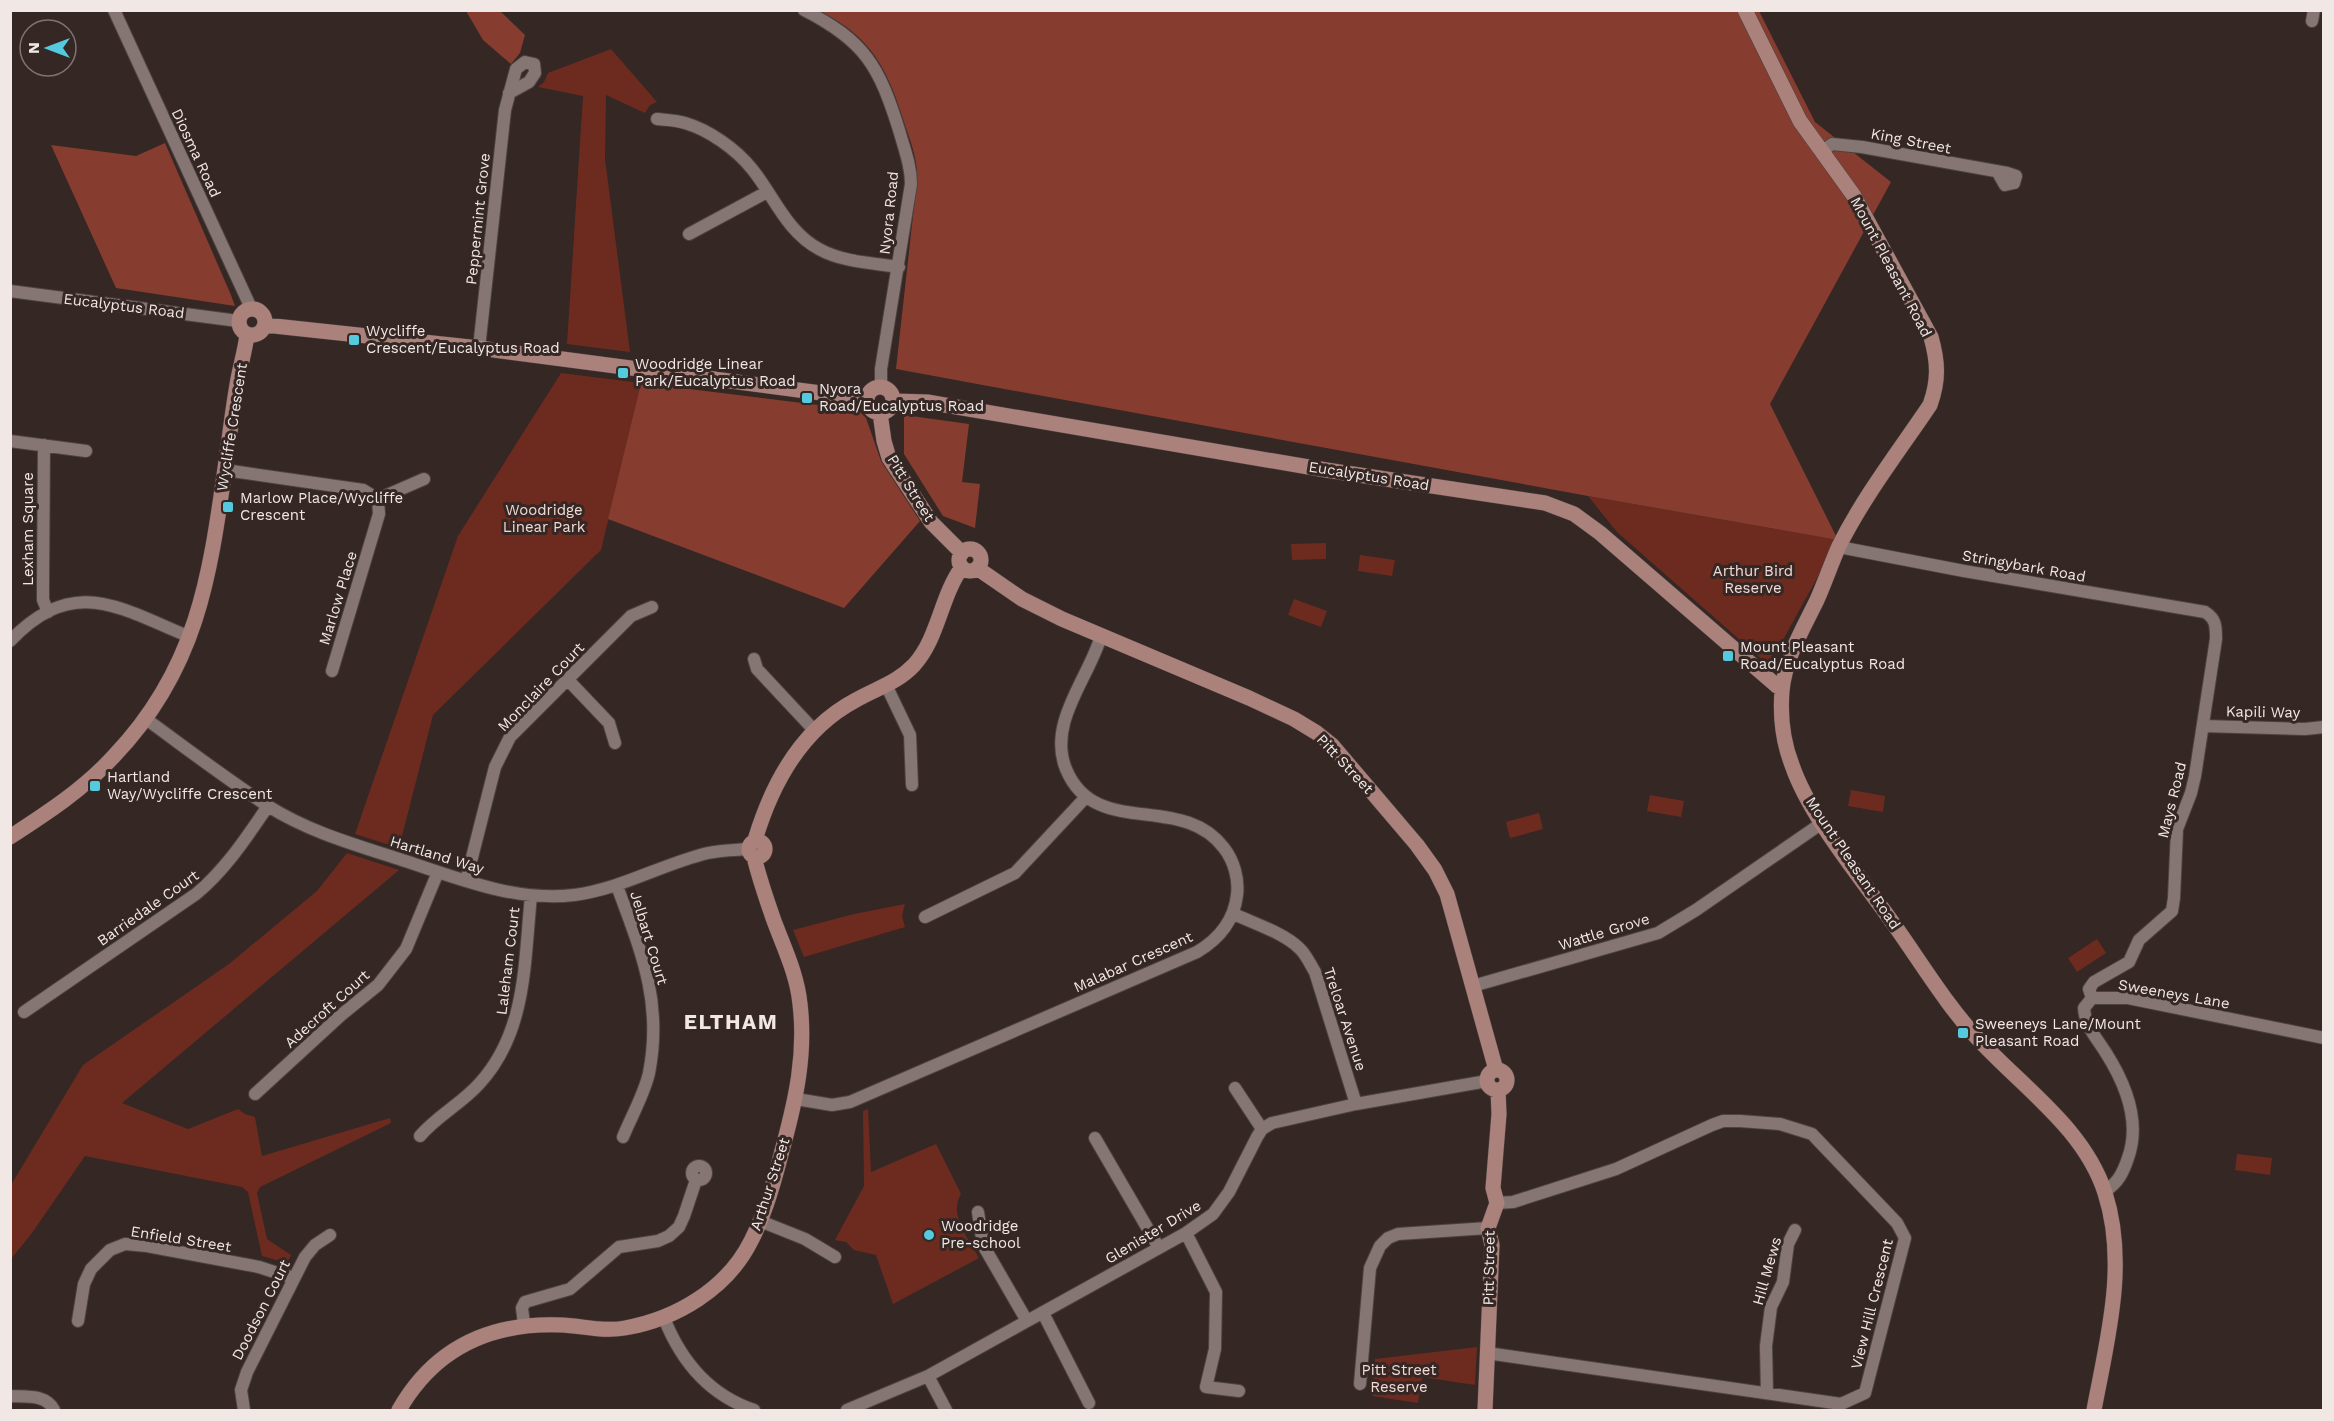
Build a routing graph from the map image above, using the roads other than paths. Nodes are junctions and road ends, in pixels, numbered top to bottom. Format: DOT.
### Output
graph roads {
  1 [pos="114,10"];
  2 [pos="804,10"];
  3 [pos="1745,10"];
  4 [pos="510,93"];
  5 [pos="657,119"];
  6 [pos="1821,152"];
  7 [pos="1997,171"];
  8 [pos="767,192"];
  9 [pos="689,234"];
  10 [pos="899,267"];
  11 [pos="10,291"];
  12 [pos="251,308"];
  13 [pos="238,321"];
  14 [pos="265,325"];
  15 [pos="247,334"];
  16 [pos="479,348"];
  17 [pos="881,386"];
  18 [pos="867,399"];
  19 [pos="894,401"];
  20 [pos="880,413"];
  21 [pos="10,441"];
  22 [pos="44,445"];
  23 [pos="86,451"];
  24 [pos="225,470"];
  25 [pos="424,478"];
  26 [pos="378,499"];
  27 [pos="1839,547"];
  28 [pos="962,560"];
  29 [pos="652,607"];
  30 [pos="48,612"];
  31 [pos="2205,612"];
  32 [pos="1101,636"];
  33 [pos="190,637"];
  34 [pos="10,641"];
  35 [pos="754,659"];
  36 [pos="332,671"];
  37 [pos="568,680"];
  38 [pos="886,687"];
  39 [pos="1782,689"];
  40 [pos="146,719"];
  41 [pos="2203,726"];
  42 [pos="2324,727"];
  43 [pos="814,730"];
  44 [pos="615,743"];
  45 [pos="912,785"];
  46 [pos="1085,798"];
  47 [pos="268,806"];
  48 [pos="1822,823"];
  49 [pos="10,837"];
  50 [pos="756,849"];
  51 [pos="438,872"];
  52 [pos="466,881"];
  53 [pos="617,886"];
  54 [pos="531,896"];
  55 [pos="1234,914"];
  56 [pos="925,917"];
  57 [pos="1473,986"];
  58 [pos="2092,998"];
  59 [pos="24,1012"];
  60 [pos="2324,1038"];
  61 [pos="1494,1080"];
  62 [pos="1235,1088"];
  63 [pos="255,1094"];
  64 [pos="796,1100"];
  65 [pos="1356,1104"];
  66 [pos="1262,1129"];
  67 [pos="420,1136"];
  68 [pos="623,1137"];
  69 [pos="1095,1138"];
  70 [pos="696,1180"];
  71 [pos="2104,1191"];
  72 [pos="1497,1203"];
  73 [pos="978,1212"];
  74 [pos="760,1221"];
  75 [pos="1488,1228"];
  76 [pos="1795,1230"];
  77 [pos="1186,1233"];
  78 [pos="330,1235"];
  79 [pos="1159,1248"];
  80 [pos="835,1257"];
  81 [pos="293,1278"];
  82 [pos="1043,1313"];
  83 [pos="664,1318"];
  84 [pos="1027,1321"];
  85 [pos="78,1322"];
  86 [pos="524,1324"];
  87 [pos="1487,1353"];
  88 [pos="928,1376"];
  89 [pos="1360,1384"];
  90 [pos="1239,1391"];
  91 [pos="1767,1393"];
  92 [pos="10,1396"];
  93 [pos="1089,1403"];
  94 [pos="52,1408"];
  95 [pos="244,1410"];
  96 [pos="399,1410"];
  97 [pos="754,1410"];
  98 [pos="847,1410"];
  99 [pos="946,1410"];
  100 [pos="1485,1410"];
  101 [pos="2094,1410"];
  1 -- 12 [label="street, Diosma Road"];
  2 -- 10 [label="street, Nyora Road"];
  3 -- 6 [label="street, Mount Pleasant Road"];
  4 -- 16 [label="street, Peppermint Grove"];
  5 -- 8 [label="street"];
  6 -- 7 [label="street, King Street"];
  6 -- 27 [label="street, Mount Pleasant Road"];
  8 -- 9 [label="street"];
  8 -- 10 [label="street"];
  10 -- 17 [label="street, Nyora Road"];
  11 -- 13 [label="street, Eucalyptus Road"];
  12 -- 13 [label="street"];
  12 -- 14 [label="street"];
  13 -- 15 [label="street"];
  14 -- 15 [label="street"];
  14 -- 16 [label="street"];
  15 -- 24 [label="street, Wycliffe Crescent"];
  16 -- 18 [label="street"];
  17 -- 18 [label="street"];
  17 -- 19 [label="street"];
  18 -- 20 [label="street"];
  19 -- 20 [label="street"];
  19 -- 39 [label="street, Eucalyptus Road"];
  20 -- 28 [label="street, Pitt Street"];
  21 -- 22 [label="street"];
  22 -- 23 [label="street"];
  22 -- 30 [label="street, Lexham Square"];
  24 -- 26 [label="street"];
  24 -- 33 [label="street, Wycliffe Crescent"];
  25 -- 26 [label="street"];
  26 -- 36 [label="street, Marlow Place"];
  27 -- 31 [label="street, Stringybark Road"];
  27 -- 39 [label="street, Mount Pleasant Road"];
  28 -- 32 [label="street, Pitt Street"];
  28 -- 38 [label="street, Arthur Street"];
  29 -- 37 [label="street, Monclaire Court"];
  30 -- 33 [label="street"];
  30 -- 34 [label="street"];
  31 -- 41 [label="street, Mays Road"];
  32 -- 46 [label="street"];
  32 -- 57 [label="street, Pitt Street"];
  33 -- 40 [label="street, Wycliffe Crescent"];
  35 -- 43 [label="street"];
  37 -- 44 [label="street"];
  37 -- 52 [label="street, Monclaire Court"];
  38 -- 43 [label="street, Arthur Street"];
  38 -- 45 [label="street"];
  39 -- 48 [label="street, Mount Pleasant Road"];
  40 -- 47 [label="street, Hartland Way"];
  40 -- 49 [label="street, Wycliffe Crescent"];
  41 -- 42 [label="street, Kapili Way"];
  41 -- 58 [label="street, Mays Road"];
  43 -- 50 [label="street, Arthur Street"];
  46 -- 55 [label="street"];
  46 -- 56 [label="street"];
  47 -- 51 [label="street, Hartland Way"];
  47 -- 59 [label="street, Barriedale Court"];
  48 -- 57 [label="street, Wattle Grove"];
  48 -- 71 [label="street, Mount Pleasant Road"];
  50 -- 53 [label="street, Hartland Way"];
  50 -- 64 [label="street, Arthur Street"];
  51 -- 52 [label="street, Hartland Way"];
  51 -- 63 [label="street, Adecroft Court"];
  52 -- 54 [label="street, Hartland Way"];
  53 -- 54 [label="street, Hartland Way"];
  53 -- 68 [label="street, Jelbart Court"];
  54 -- 67 [label="street, Laleham Court"];
  55 -- 64 [label="street, Malabar Crescent"];
  55 -- 65 [label="street, Treloar Avenue"];
  57 -- 61 [label="street, Pitt Street"];
  58 -- 60 [label="street, Sweeneys Lane"];
  58 -- 71 [label="street"];
  61 -- 65 [label="street"];
  61 -- 72 [label="street, Pitt Street"];
  62 -- 66 [label="street"];
  64 -- 74 [label="street, Arthur Street"];
  65 -- 66 [label="street"];
  66 -- 77 [label="street, Glenister Drive"];
  69 -- 79 [label="street"];
  70 -- 86 [label="street"];
  71 -- 101 [label="street, Mount Pleasant Road"];
  72 -- 75 [label="street, Pitt Street"];
  72 -- 91 [label="street, View Hill Crescent"];
  73 -- 84 [label="street"];
  74 -- 80 [label="street"];
  74 -- 83 [label="street, Arthur Street"];
  75 -- 87 [label="street, Pitt Street"];
  75 -- 89 [label="street"];
  76 -- 91 [label="street, Hill Mews"];
  77 -- 79 [label="street, Glenister Drive"];
  77 -- 90 [label="street"];
  78 -- 81 [label="street, Doodson Court"];
  79 -- 82 [label="street, Glenister Drive"];
  81 -- 85 [label="street, Enfield Street"];
  81 -- 95 [label="street, Doodson Court"];
  82 -- 84 [label="street, Glenister Drive"];
  82 -- 93 [label="street"];
  83 -- 86 [label="street, Arthur Street"];
  83 -- 97 [label="street"];
  84 -- 88 [label="street, Glenister Drive"];
  86 -- 96 [label="street, Arthur Street"];
  87 -- 91 [label="street, View Hill Crescent"];
  87 -- 100 [label="street, Pitt Street"];
  88 -- 98 [label="street, Glenister Drive"];
  88 -- 99 [label="street"];
  92 -- 94 [label="street"];
}
